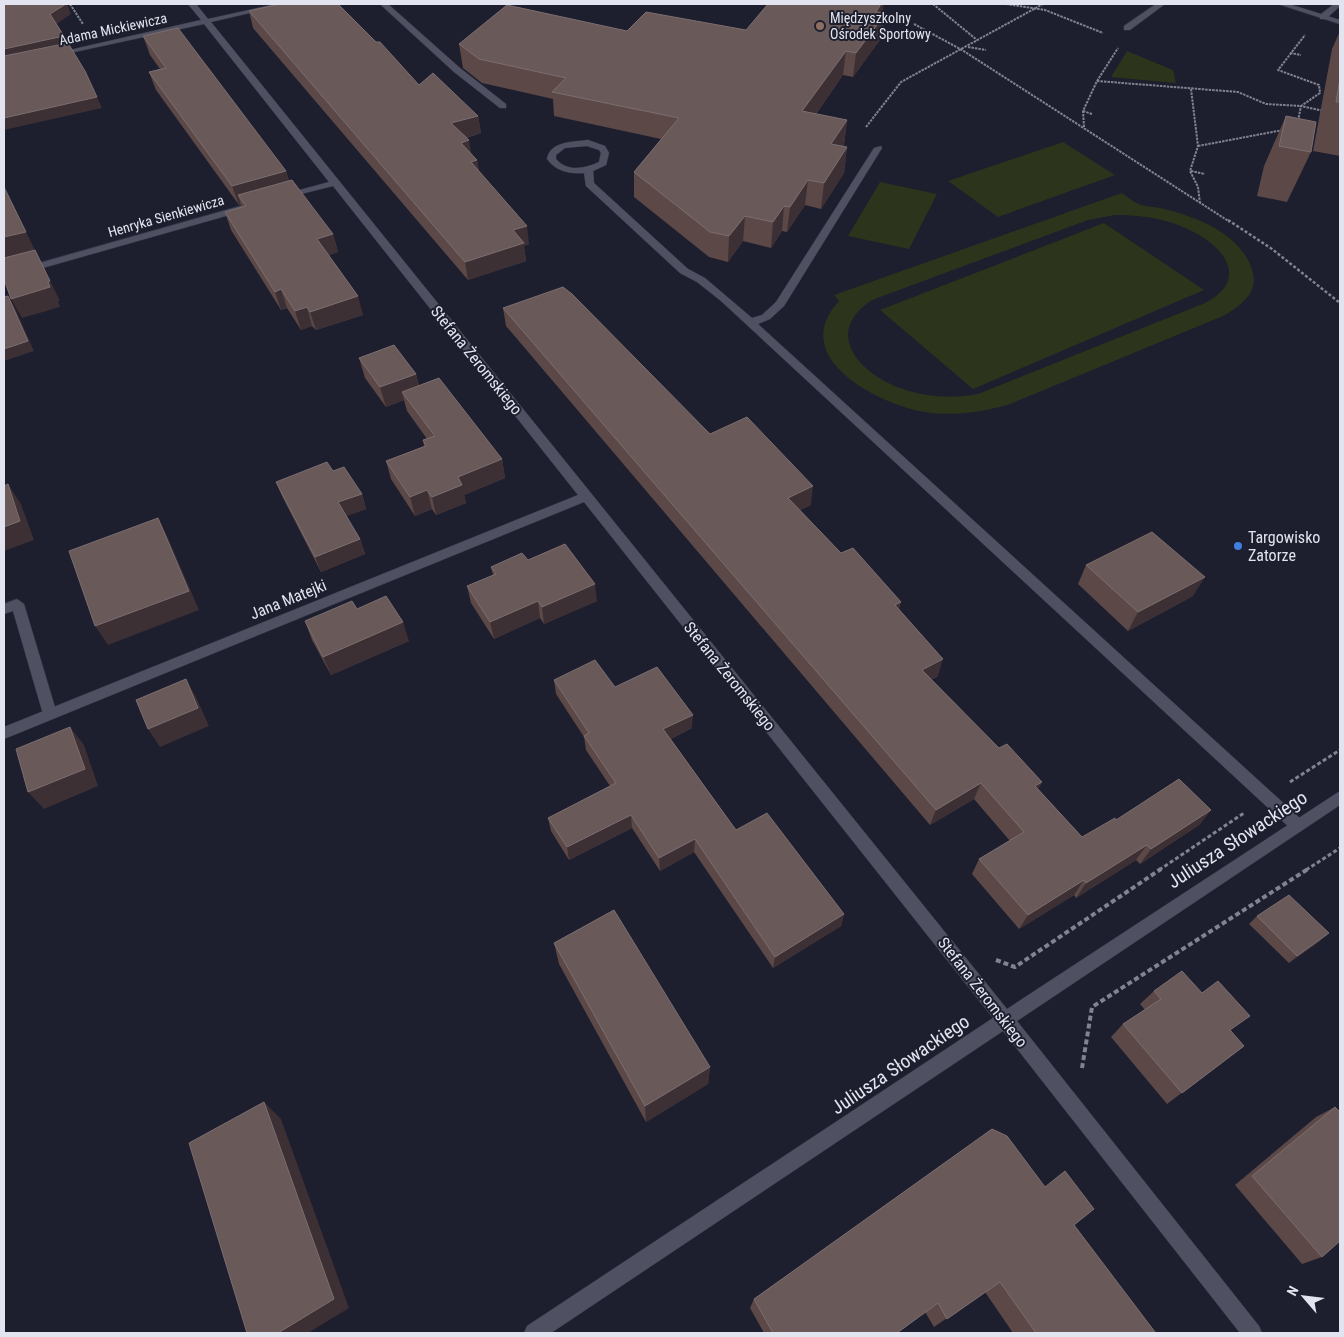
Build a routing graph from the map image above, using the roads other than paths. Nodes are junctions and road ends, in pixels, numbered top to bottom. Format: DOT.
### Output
graph roads {
  1 [pos="192,4"];
  2 [pos="285,4"];
  3 [pos="384,4"];
  4 [pos="1161,4"];
  5 [pos="1282,4"];
  6 [pos="1338,4"];
  7 [pos="1327,18"];
  8 [pos="204,22"];
  9 [pos="1340,22"];
  10 [pos="1127,28"];
  11 [pos="42,56"];
  12 [pos="503,106"];
  13 [pos="878,148"];
  14 [pos="588,170"];
  15 [pos="335,183"];
  16 [pos="278,199"];
  17 [pos="250,207"];
  18 [pos="4,276"];
  19 [pos="750,323"];
  20 [pos="586,497"];
  21 [pos="4,609"];
  22 [pos="50,714"];
  23 [pos="4,733"];
  24 [pos="1340,797"];
  25 [pos="1297,825"];
  26 [pos="1005,1019"];
  27 [pos="534,1333"];
  28 [pos="1252,1333"];
  1 -- 8 [label="street, Stefana Żeromskiego"];
  2 -- 8 [label="street, Adama Mickiewicza"];
  3 -- 12 [label="street"];
  4 -- 10 [label="street"];
  5 -- 7 [label="street"];
  6 -- 7 [label="street"];
  7 -- 9 [label="street"];
  8 -- 11 [label="street, Adama Mickiewicza"];
  8 -- 15 [label="street, Stefana Żeromskiego"];
  13 -- 19 [label="lane"];
  14 -- 14 [label="street"];
  14 -- 19 [label="street"];
  15 -- 16 [label="street"];
  15 -- 20 [label="street, Stefana Żeromskiego"];
  17 -- 18 [label="street, Henryka Sienkiewicza"];
  19 -- 25 [label="street"];
  20 -- 22 [label="street, Jana Matejki"];
  20 -- 26 [label="street, Stefana Żeromskiego"];
  21 -- 22 [label="street"];
  22 -- 23 [label="street, Jana Matejki"];
  24 -- 25 [label="street, Juliusza Słowackiego"];
  25 -- 26 [label="street, Juliusza Słowackiego"];
  26 -- 27 [label="street, Juliusza Słowackiego"];
  26 -- 28 [label="street, Stefana Żeromskiego"];
}
